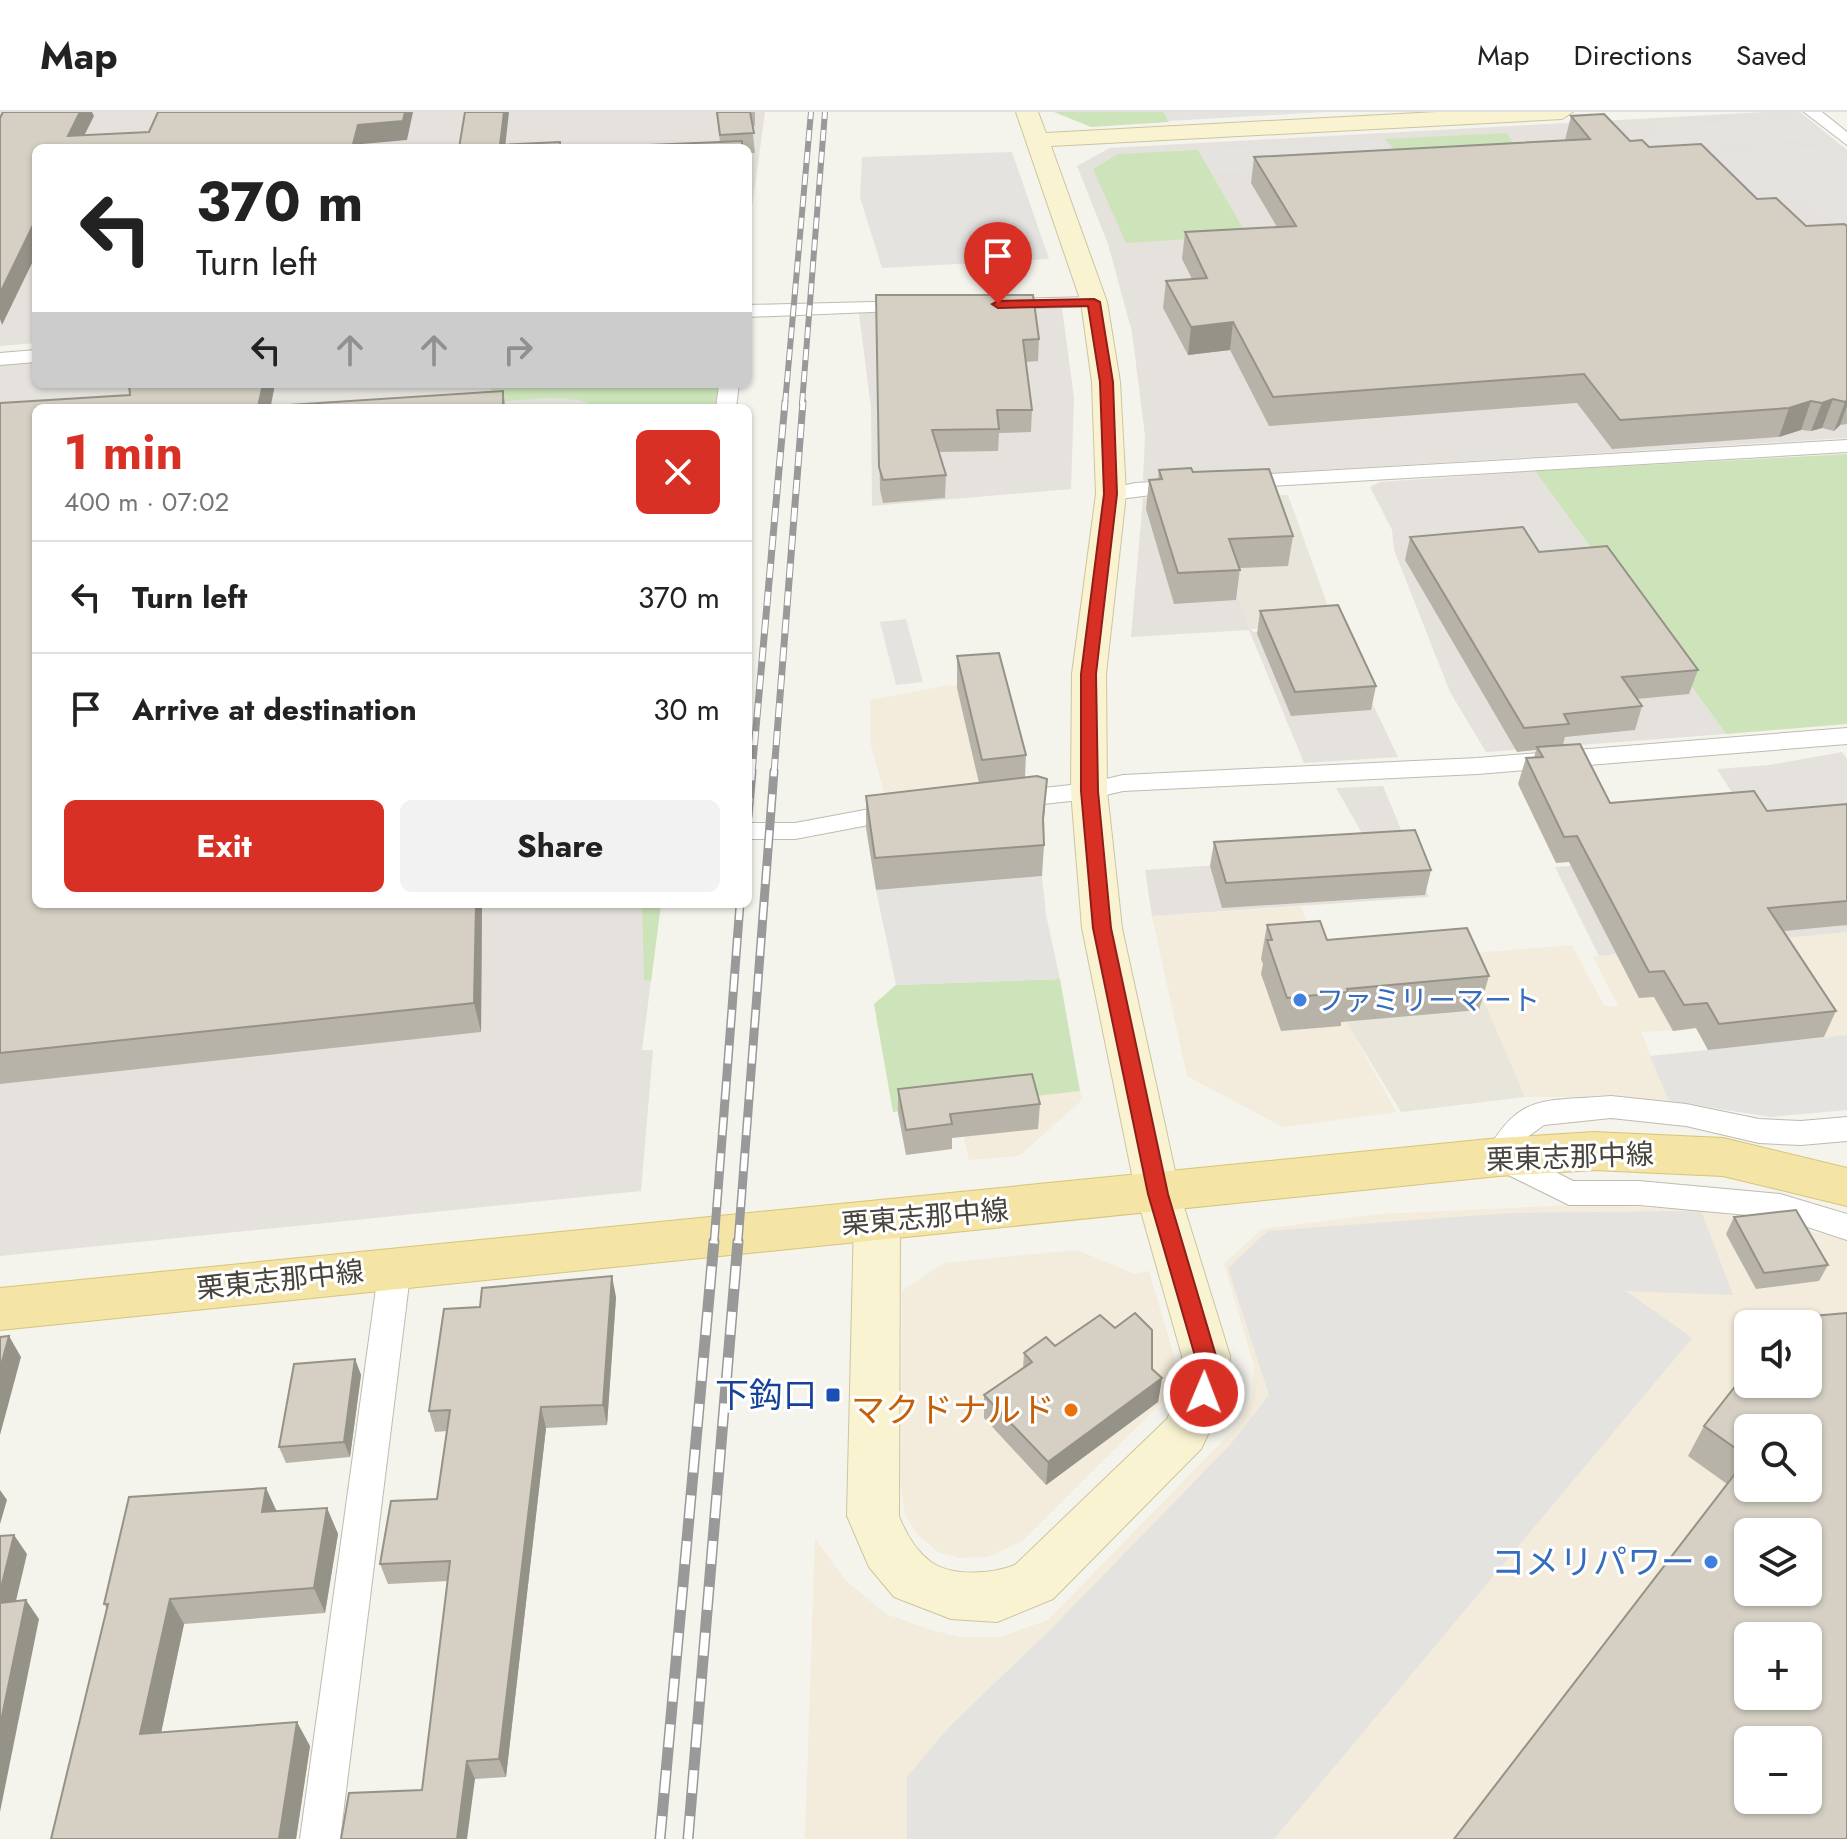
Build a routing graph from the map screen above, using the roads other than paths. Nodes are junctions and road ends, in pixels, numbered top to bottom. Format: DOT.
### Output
graph roads {
  1 [pos="1027,112"];
  2 [pos="1562,112"];
  3 [pos="1812,112"];
  4 [pos="1039,140"];
  5 [pos="1847,140"];
  6 [pos="1094,302"];
  7 [pos="935,305"];
  8 [pos="980,305"];
  9 [pos="752,311"];
  10 [pos="32,356"];
  11 [pos="0,359"];
  12 [pos="1847,446"];
  13 [pos="1111,494"];
  14 [pos="1847,736"];
  15 [pos="1089,791"];
  16 [pos="980,803"];
  17 [pos="933,808"];
  18 [pos="752,831"];
  19 [pos="1847,1129"];
  20 [pos="1499,1157"];
  21 [pos="1847,1187"];
  22 [pos="1158,1194"];
  23 [pos="877,1221"];
  24 [pos="1847,1227"];
  25 [pos="395,1267"];
  26 [pos="0,1309"];
  27 [pos="320,1839"];
  1 -- 4 [label="street"];
  2 -- 4 [label="street"];
  3 -- 5 [label="street"];
  4 -- 6 [label="street"];
  6 -- 8 [label="street"];
  6 -- 13 [label="street"];
  7 -- 9 [label="street"];
  10 -- 11 [label="street"];
  12 -- 13 [label="street"];
  13 -- 15 [label="street"];
  14 -- 15 [label="street"];
  15 -- 16 [label="street"];
  15 -- 22 [label="street"];
  17 -- 18 [label="street"];
  19 -- 20 [label="street"];
  20 -- 21 [label="main road, 栗東志那中線"];
  20 -- 22 [label="main road, 栗東志那中線"];
  20 -- 24 [label="street"];
  22 -- 23 [label="main road, 栗東志那中線"];
  22 -- 23 [label="street"];
  23 -- 25 [label="main road, 栗東志那中線"];
  25 -- 26 [label="main road, 栗東志那中線"];
  25 -- 27 [label="street"];
}
